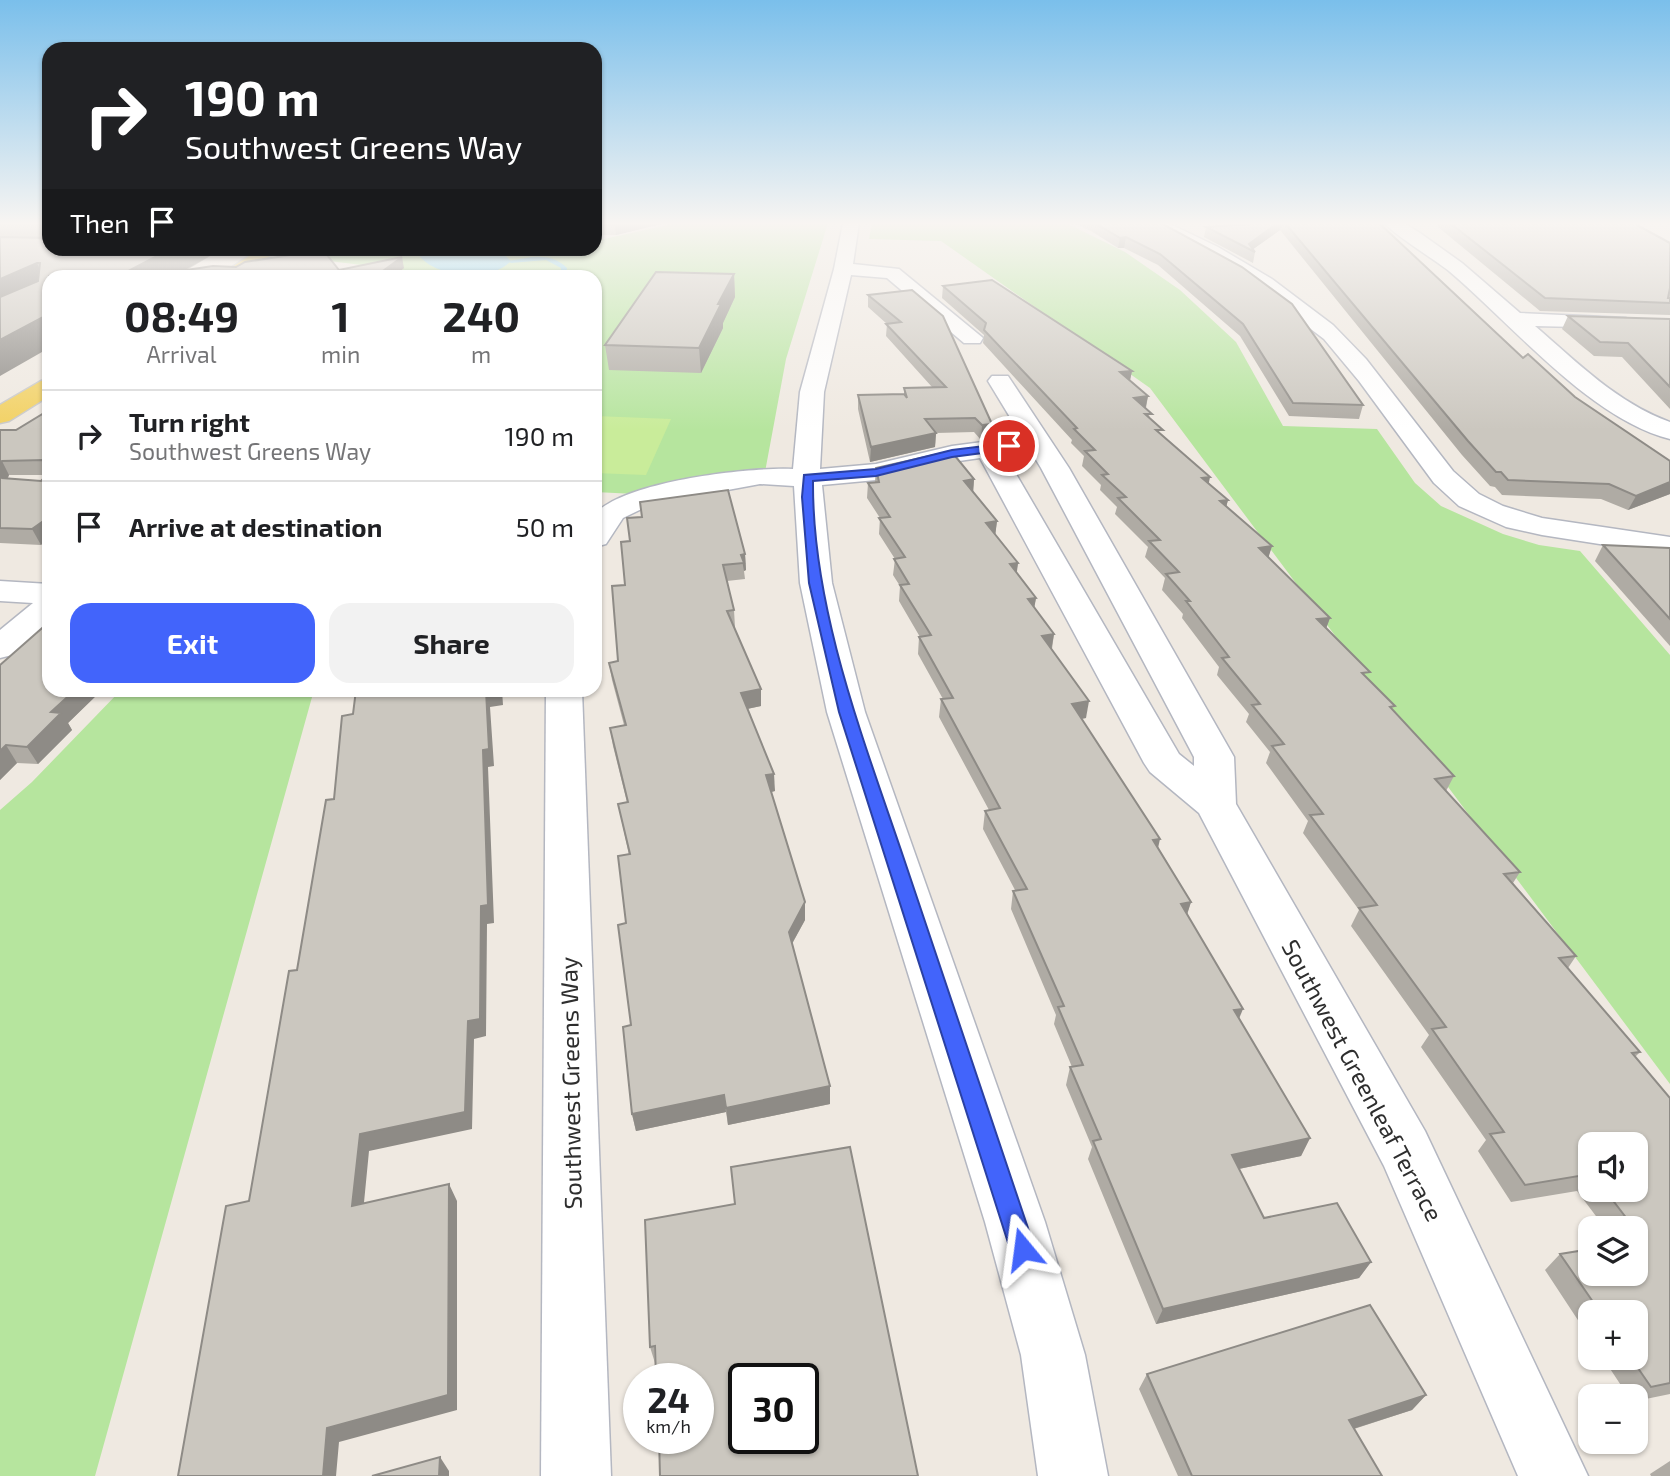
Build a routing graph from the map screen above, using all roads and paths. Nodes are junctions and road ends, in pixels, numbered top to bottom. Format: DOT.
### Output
graph roads {
  1 [pos="837,292"];
  2 [pos="915,292"];
  3 [pos="1275,292"];
  4 [pos="1483,292"];
  5 [pos="1513,318"];
  6 [pos="1642,322"];
  7 [pos="972,338"];
  8 [pos="1000,380"];
  9 [pos="42,390"];
  10 [pos="0,416"];
  11 [pos="1670,431"];
  12 [pos="1039,442"];
  13 [pos="989,450"];
  14 [pos="808,478"];
  15 [pos="602,524"];
  16 [pos="1670,546"];
  17 [pos="0,569"];
  18 [pos="42,571"];
  19 [pos="0,591"];
  20 [pos="42,594"];
  21 [pos="42,612"];
  22 [pos="0,648"];
  23 [pos="564,697"];
  24 [pos="1215,804"];
  25 [pos="576,1476"];
  26 [pos="1073,1476"];
  27 [pos="1553,1476"];
  1 -- 14 [label="street"];
  2 -- 7 [label="street"];
  3 -- 16 [label="street"];
  4 -- 5 [label="street"];
  5 -- 6 [label="street"];
  5 -- 11 [label="street"];
  8 -- 12 [label="street, Southwest Greenleaf Terrace"];
  9 -- 10 [label="main road"];
  12 -- 13 [label="street"];
  12 -- 24 [label="street, Southwest Greenleaf Terrace"];
  13 -- 14 [label="street"];
  13 -- 24 [label="street, Southwest Greenleaf Terrace"];
  14 -- 15 [label="street"];
  14 -- 26 [label="street"];
  17 -- 18 [label="street"];
  19 -- 20 [label="street"];
  21 -- 22 [label="street"];
  23 -- 25 [label="street, Southwest Greens Way"];
  24 -- 27 [label="street, Southwest Greenleaf Terrace"];
}
